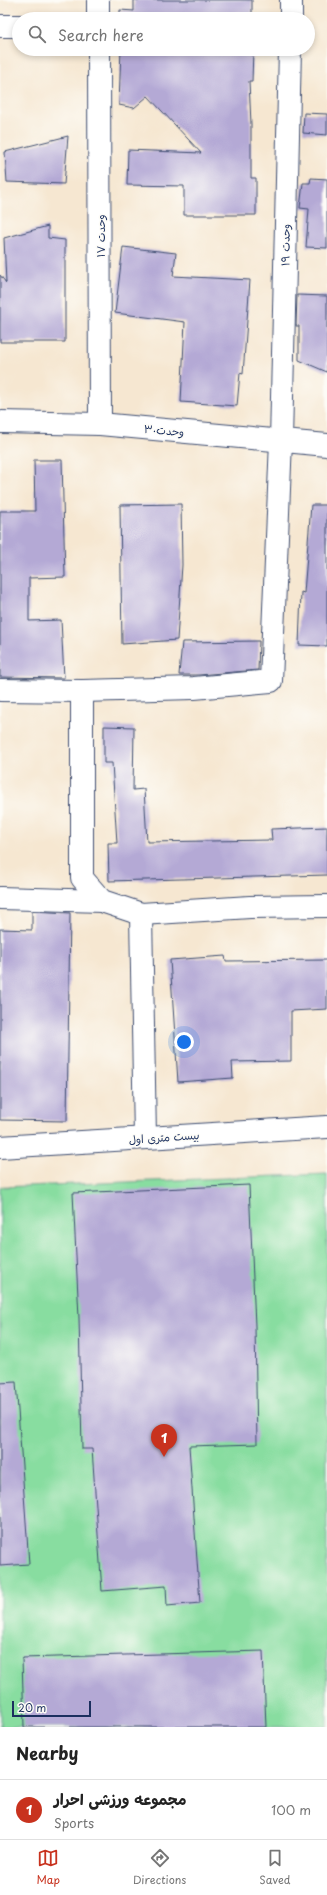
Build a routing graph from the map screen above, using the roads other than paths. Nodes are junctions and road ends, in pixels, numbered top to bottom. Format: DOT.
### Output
graph roads {
  1 [pos="98,0"];
  2 [pos="291,0"];
  3 [pos="98,12"];
  4 [pos="291,12"];
  5 [pos="0,26"];
  6 [pos="12,26"];
  7 [pos="98,56"];
  8 [pos="290,56"];
  9 [pos="0,422"];
  10 [pos="100,424"];
  11 [pos="281,441"];
  12 [pos="327,445"];
  13 [pos="0,690"];
  14 [pos="82,691"];
  15 [pos="0,898"];
  16 [pos="102,901"];
  17 [pos="327,906"];
  18 [pos="140,914"];
  19 [pos="327,1127"];
  20 [pos="145,1138"];
  21 [pos="0,1147"];
  1 -- 3 [label="street"];
  2 -- 4 [label="street"];
  5 -- 6 [label="street"];
  7 -- 10 [label="street, وحدت ۱۷"];
  8 -- 11 [label="street, وحدت ۱۹"];
  9 -- 10 [label="street, وحدت۳۰"];
  10 -- 11 [label="street, وحدت۳۰"];
  11 -- 12 [label="street, وحدت۳۰"];
  11 -- 14 [label="street, وحدت ۱۹"];
  13 -- 14 [label="street"];
  14 -- 16 [label="street"];
  15 -- 16 [label="street"];
  16 -- 18 [label="street"];
  17 -- 18 [label="street"];
  18 -- 20 [label="street"];
  19 -- 20 [label="street, بیست متری اول"];
  20 -- 21 [label="street, بیست متری اول"];
}
